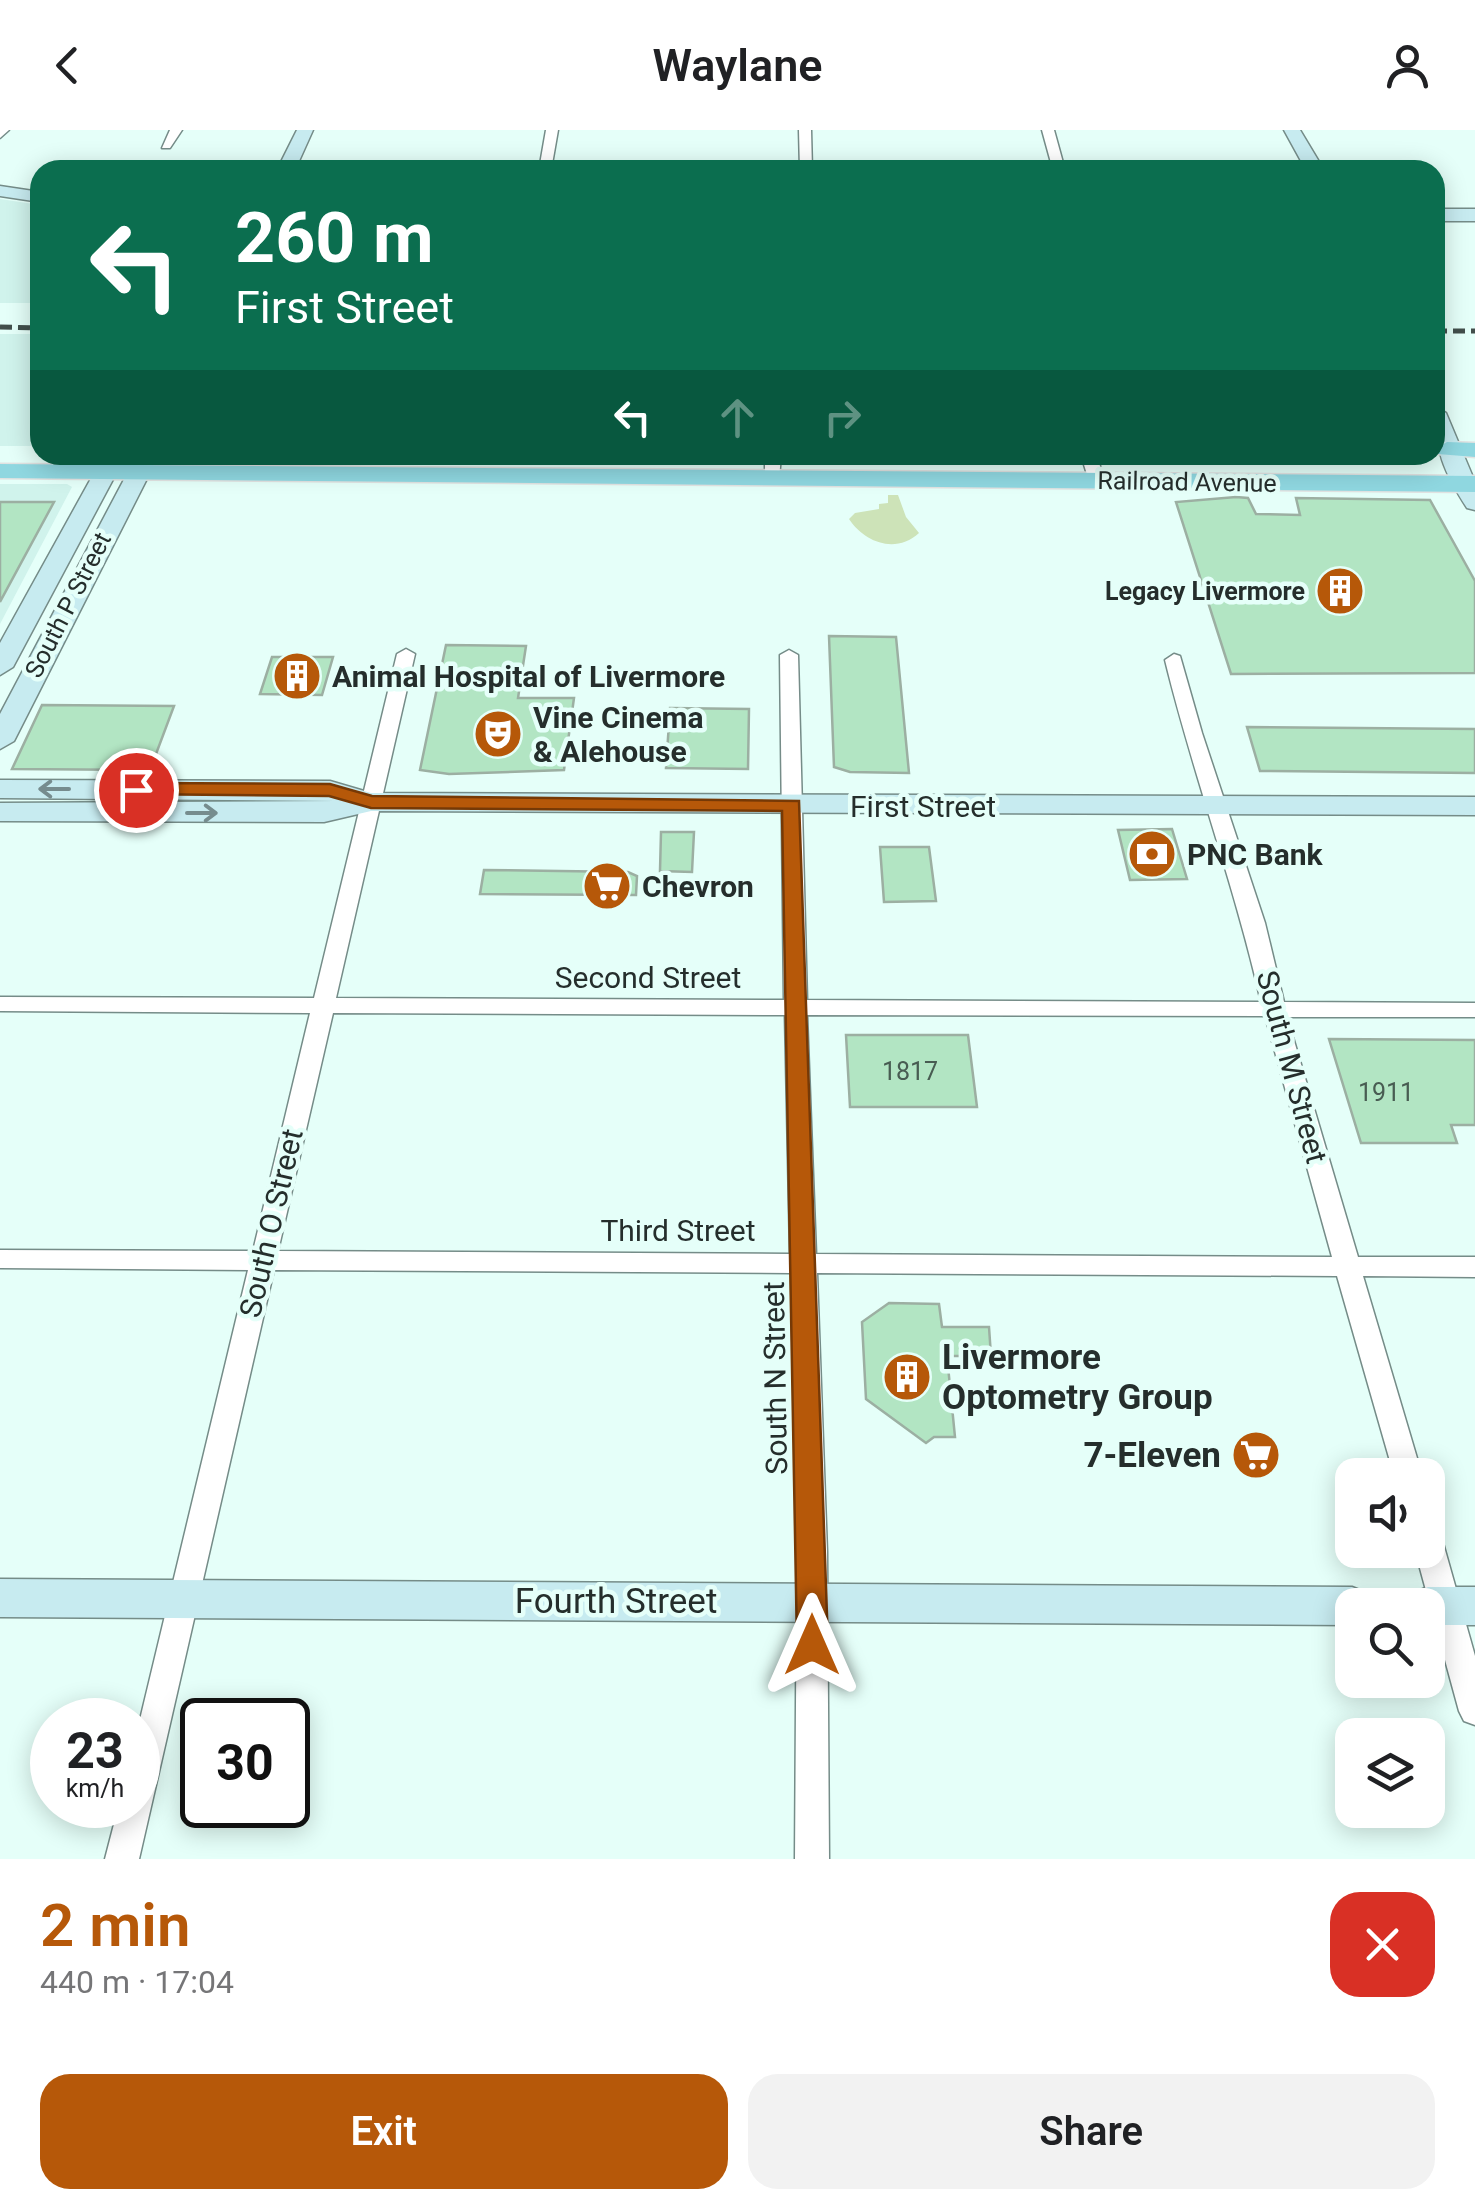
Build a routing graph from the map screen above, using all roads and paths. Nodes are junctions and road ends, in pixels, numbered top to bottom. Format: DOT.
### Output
graph roads {
  1 [pos="176,130"];
  2 [pos="305,130"];
  3 [pos="552,130"];
  4 [pos="805,130"];
  5 [pos="1048,130"];
  6 [pos="1292,130"];
  7 [pos="166,146"];
  8 [pos="291,160"];
  9 [pos="548,160"];
  10 [pos="806,160"];
  11 [pos="1056,160"];
  12 [pos="1309,160"];
  13 [pos="0,191"];
  14 [pos="30,196"];
  15 [pos="1445,215"];
  16 [pos="1475,215"];
  17 [pos="1445,434"];
  18 [pos="1475,450"];
  19 [pos="0,455"];
  20 [pos="30,455"];
  21 [pos="79,465"];
  22 [pos="109,465"];
  23 [pos="142,465"];
  24 [pos="879,465"];
  25 [pos="1092,467"];
  26 [pos="0,470"];
  27 [pos="1465,476"];
  28 [pos="406,654"];
  29 [pos="789,655"];
  30 [pos="1174,660"];
  31 [pos="0,667"];
  32 [pos="0,741"];
  33 [pos="0,789"];
  34 [pos="371,802"];
  35 [pos="792,805"];
  36 [pos="1475,806"];
  37 [pos="1216,807"];
  38 [pos="0,812"];
  39 [pos="0,1004"];
  40 [pos="322,1005"];
  41 [pos="798,1007"];
  42 [pos="1274,1010"];
  43 [pos="1475,1010"];
  44 [pos="0,1259"];
  45 [pos="262,1260"];
  46 [pos="804,1263"];
  47 [pos="1348,1266"];
  48 [pos="1475,1267"];
  49 [pos="1403,1458"];
  50 [pos="1437,1568"];
  51 [pos="0,1598"];
  52 [pos="183,1599"];
  53 [pos="813,1602"];
  54 [pos="1335,1606"];
  55 [pos="1449,1606"];
  56 [pos="160,1698"];
  57 [pos="1475,1711"];
  58 [pos="129,1828"];
  59 [pos="122,1859"];
  60 [pos="812,1859"];
  1 -- 7 [label="street"];
  2 -- 8 [label="main road"];
  3 -- 9 [label="street"];
  4 -- 10 [label="street"];
  5 -- 11 [label="street"];
  6 -- 12 [label="main road"];
  13 -- 14 [label="main road"];
  15 -- 16 [label="main road"];
  17 -- 27 [label="main road"];
  18 -- 27 [label="main road, Railroad Avenue"];
  19 -- 20 [label="main road"];
  21 -- 26 [label="main road, Railroad Avenue"];
  22 -- 31 [label="main road, South P Street"];
  23 -- 32 [label="main road, South P Street"];
  24 -- 25 [label="main road, Railroad Avenue"];
  25 -- 27 [label="main road, Railroad Avenue"];
  28 -- 34 [label="street, South O Street"];
  29 -- 35 [label="street, South N Street"];
  30 -- 37 [label="street, South M Street"];
  34 -- 33 [label="main road, First Street, one-way"];
  34 -- 35 [label="main road, First Street"];
  38 -- 34 [label="main road, First Street, one-way"];
  34 -- 40 [label="street, South O Street"];
  35 -- 37 [label="main road, First Street"];
  35 -- 41 [label="street, South N Street"];
  36 -- 37 [label="main road, First Street"];
  37 -- 42 [label="street, South M Street"];
  39 -- 40 [label="street, Second Street"];
  40 -- 41 [label="street, Second Street"];
  40 -- 45 [label="street, South O Street"];
  41 -- 42 [label="street, Second Street"];
  41 -- 46 [label="street, South N Street"];
  42 -- 43 [label="street, Second Street"];
  42 -- 47 [label="street, South M Street"];
  44 -- 45 [label="street, Third Street"];
  45 -- 46 [label="street, Third Street"];
  45 -- 52 [label="street, South O Street"];
  46 -- 47 [label="street, Third Street"];
  46 -- 53 [label="street, South N Street"];
  47 -- 48 [label="street, Third Street"];
  47 -- 49 [label="street, South M Street"];
  50 -- 55 [label="street"];
  51 -- 52 [label="main road, Fourth Street"];
  52 -- 53 [label="main road, Fourth Street"];
  52 -- 56 [label="street, South O Street"];
  53 -- 54 [label="main road, Fourth Street"];
  53 -- 60 [label="street, South N Street"];
  55 -- 57 [label="street"];
  58 -- 59 [label="street"];
}
